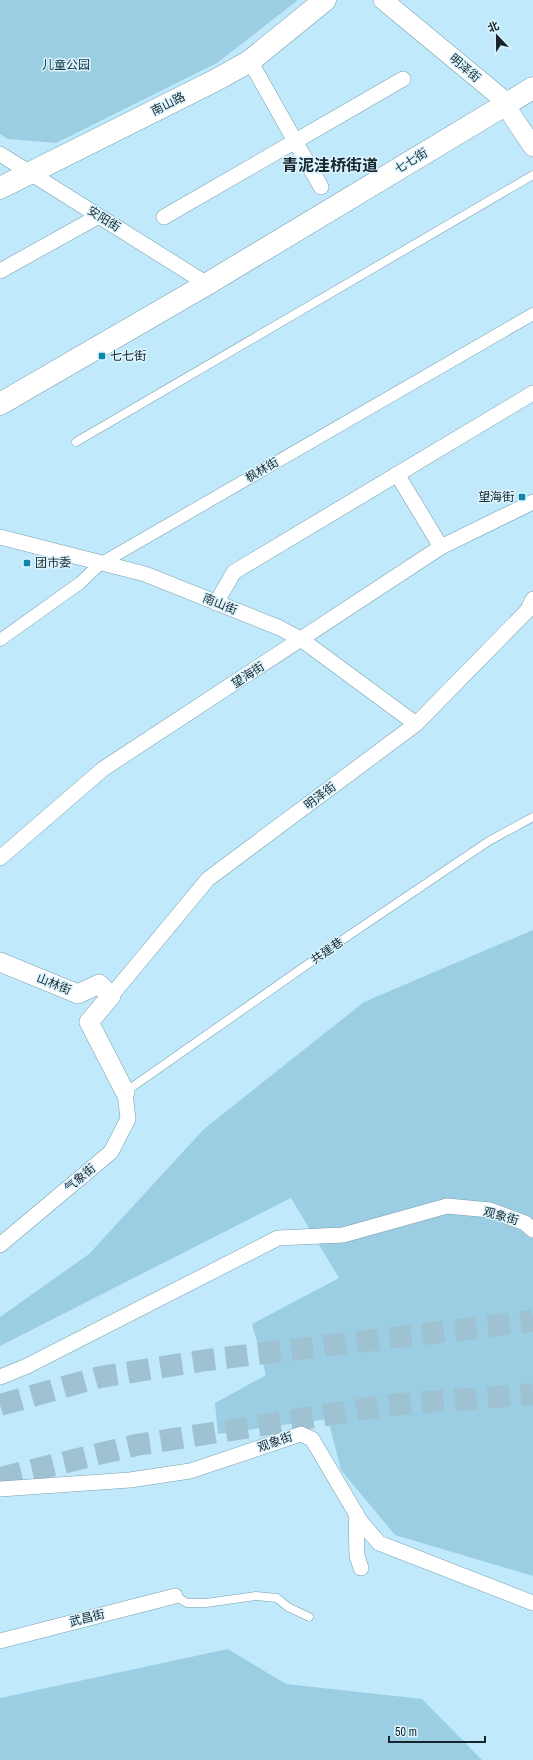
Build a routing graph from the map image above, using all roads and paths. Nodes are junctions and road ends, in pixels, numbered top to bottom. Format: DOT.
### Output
graph roads {
  1 [pos="325,0"];
  2 [pos="383,0"];
  3 [pos="250,60"];
  4 [pos="403,79"];
  5 [pos="533,88"];
  6 [pos="504,105"];
  7 [pos="295,142"];
  8 [pos="533,147"];
  9 [pos="0,154"];
  10 [pos="30,173"];
  11 [pos="533,175"];
  12 [pos="321,187"];
  13 [pos="0,188"];
  14 [pos="99,216"];
  15 [pos="164,217"];
  16 [pos="0,271"];
  17 [pos="207,284"];
  18 [pos="533,314"];
  19 [pos="533,393"];
  20 [pos="0,404"];
  21 [pos="76,442"];
  22 [pos="397,474"];
  23 [pos="533,502"];
  24 [pos="0,537"];
  25 [pos="441,547"];
  26 [pos="100,564"];
  27 [pos="533,599"];
  28 [pos="216,603"];
  29 [pos="0,640"];
  30 [pos="302,640"];
  31 [pos="416,724"];
  32 [pos="533,817"];
  33 [pos="0,858"];
  34 [pos="0,962"];
  35 [pos="111,996"];
  36 [pos="124,1092"];
  37 [pos="533,1230"];
  38 [pos="0,1245"];
  39 [pos="0,1377"];
  40 [pos="0,1489"];
  41 [pos="356,1512"];
  42 [pos="361,1568"];
  43 [pos="175,1596"];
  44 [pos="533,1603"];
  45 [pos="309,1617"];
  46 [pos="0,1641"];
  1 -- 3 [label="main road, 南山路"];
  2 -- 6 [label="street, 明泽街"];
  3 -- 7 [label="street"];
  3 -- 10 [label="main road, 南山路"];
  4 -- 7 [label="street"];
  5 -- 6 [label="main road, 七七街"];
  6 -- 8 [label="street, 明泽街"];
  6 -- 17 [label="main road, 七七街"];
  7 -- 12 [label="street"];
  7 -- 15 [label="street"];
  9 -- 10 [label="street, 安阳街"];
  10 -- 13 [label="main road, 南山路"];
  10 -- 14 [label="street, 安阳街"];
  11 -- 21 [label="lane"];
  14 -- 16 [label="street"];
  14 -- 17 [label="street, 安阳街"];
  17 -- 20 [label="main road, 七七街"];
  18 -- 26 [label="street, 枫林街"];
  19 -- 22 [label="street"];
  22 -- 25 [label="street"];
  22 -- 28 [label="street"];
  23 -- 25 [label="street, 望海街"];
  24 -- 26 [label="street, 南山街"];
  25 -- 30 [label="street, 望海街"];
  26 -- 28 [label="street, 南山街"];
  26 -- 29 [label="street, 枫林街"];
  27 -- 31 [label="street, 明泽街"];
  28 -- 30 [label="street, 南山街"];
  30 -- 31 [label="street, 南山街"];
  30 -- 33 [label="street, 望海街"];
  31 -- 35 [label="street, 明泽街"];
  32 -- 36 [label="lane, 共建巷"];
  34 -- 35 [label="street, 山林街"];
  35 -- 36 [label="street"];
  36 -- 38 [label="street, 气象街"];
  37 -- 39 [label="street, 观象街"];
  40 -- 41 [label="street, 观象街"];
  41 -- 42 [label="street"];
  41 -- 44 [label="street, 观象街"];
  43 -- 45 [label="lane"];
  43 -- 46 [label="street, 武昌街"];
}
